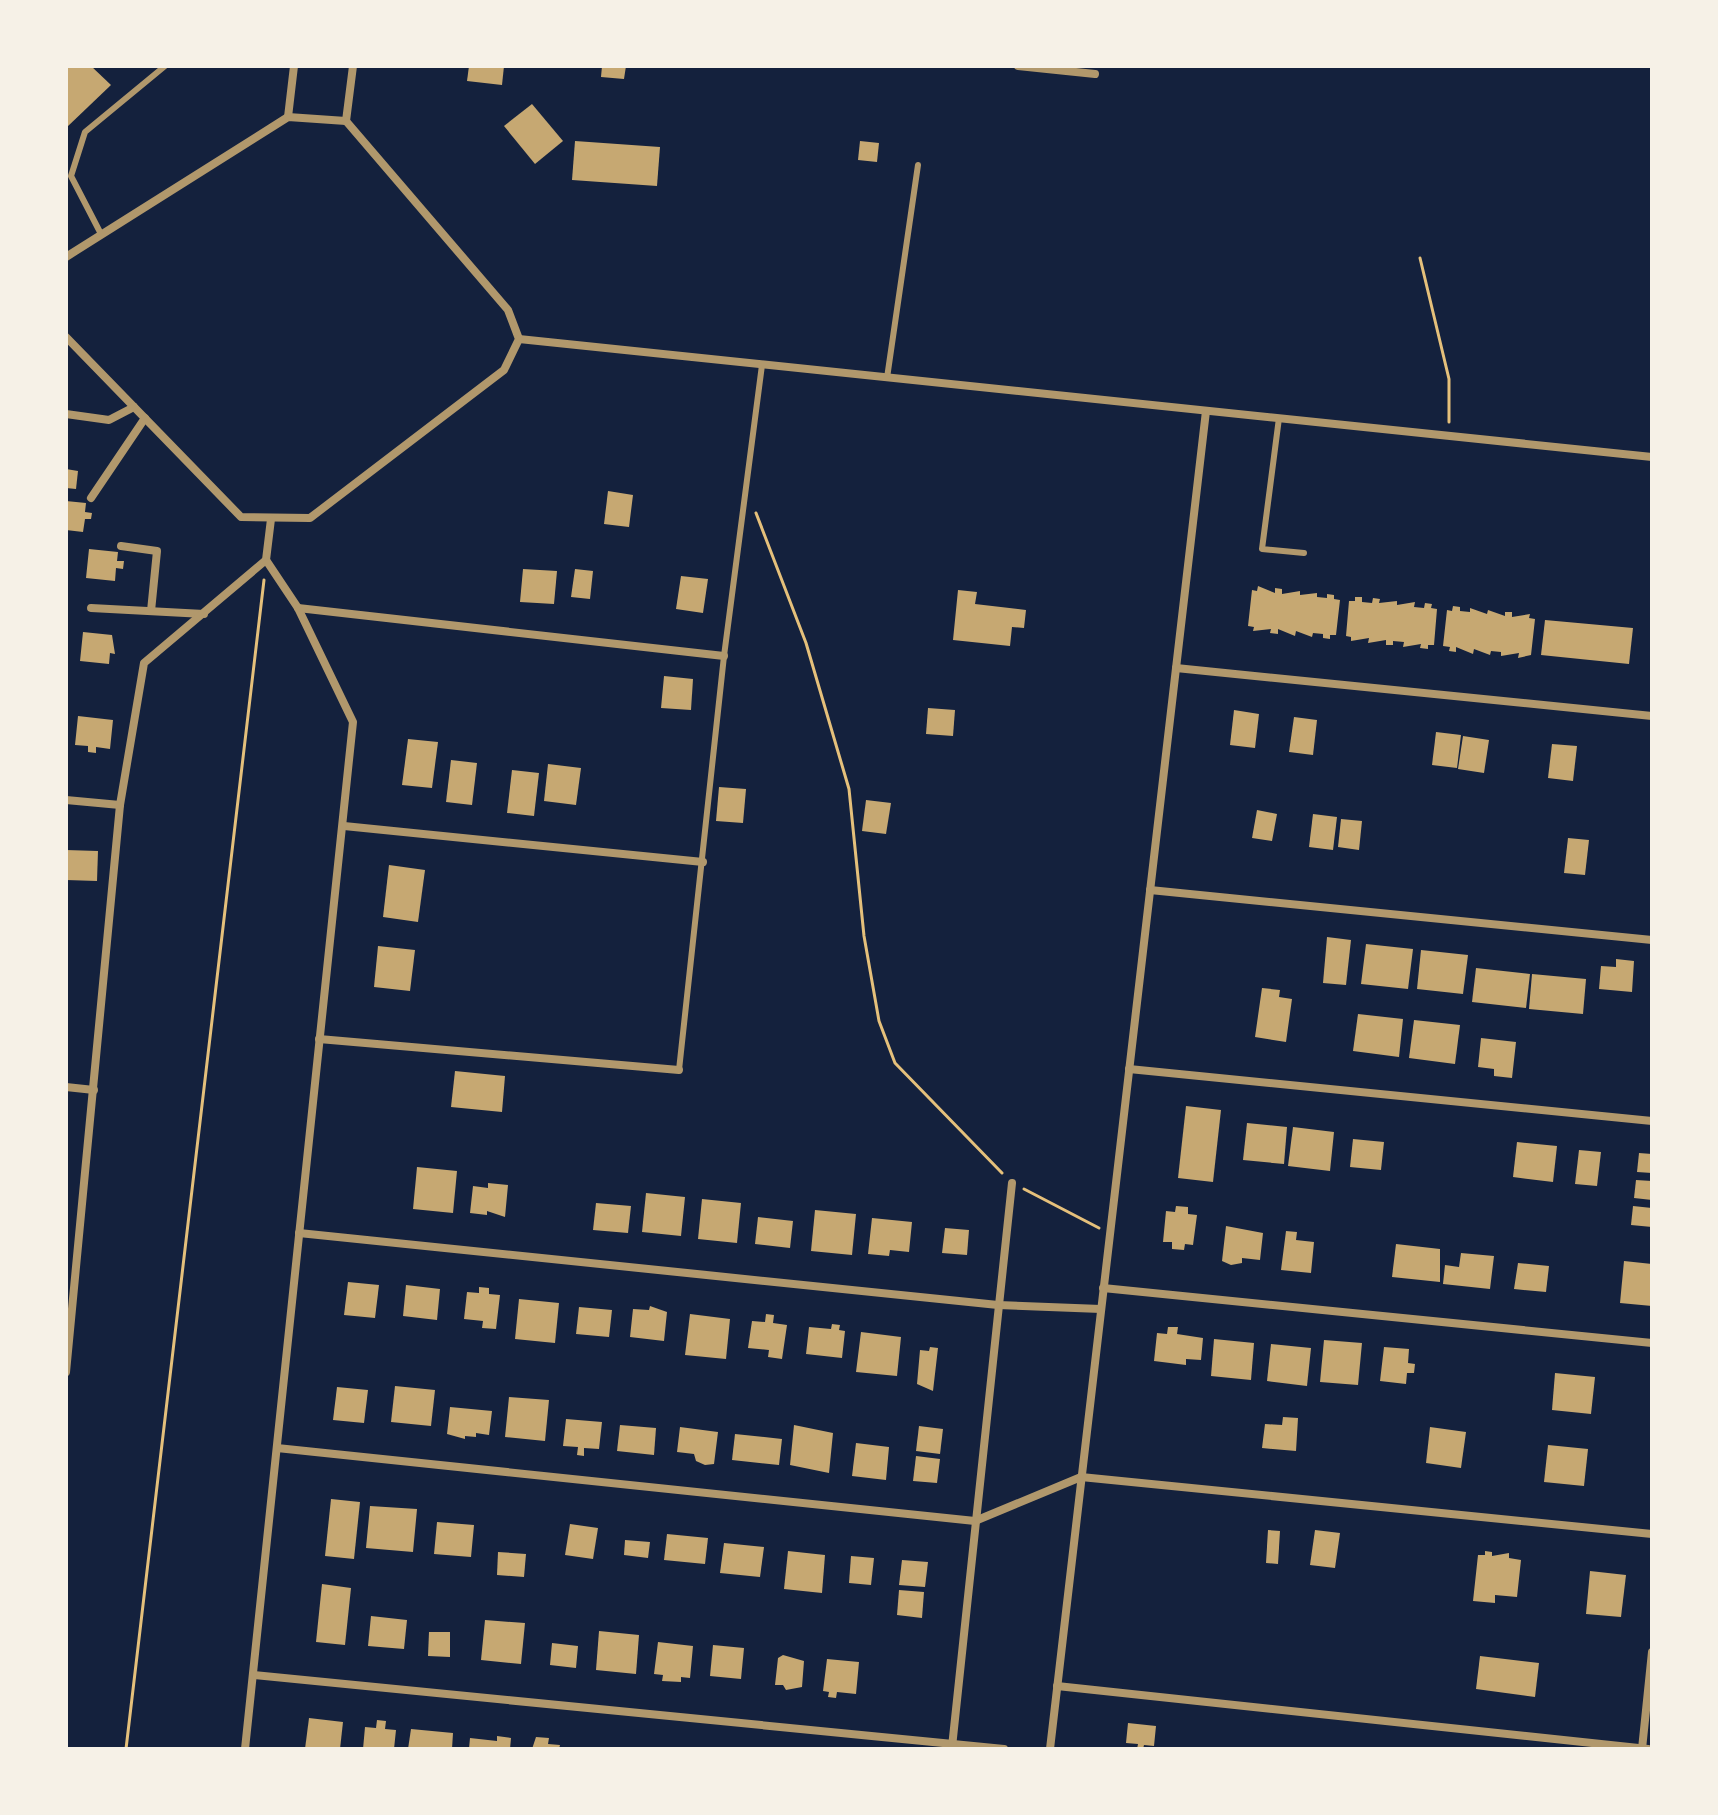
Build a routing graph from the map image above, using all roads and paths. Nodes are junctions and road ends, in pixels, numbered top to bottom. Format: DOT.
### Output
graph roads {
  1 [pos="165,66"];
  2 [pos="294,66"];
  3 [pos="353,66"];
  4 [pos="1018,66"];
  5 [pos="1095,74"];
  6 [pos="288,117"];
  7 [pos="346,121"];
  8 [pos="918,165"];
  9 [pos="101,234"];
  10 [pos="66,257"];
  11 [pos="1420,258"];
  12 [pos="66,337"];
  13 [pos="519,339"];
  14 [pos="762,365"];
  15 [pos="887,378"];
  16 [pos="134,407"];
  17 [pos="1206,411"];
  18 [pos="66,414"];
  19 [pos="145,418"];
  20 [pos="1279,418"];
  21 [pos="1449,436"];
  22 [pos="1652,457"];
  23 [pos="746,487"];
  24 [pos="91,498"];
  25 [pos="271,519"];
  26 [pos="121,546"];
  27 [pos="1304,553"];
  28 [pos="266,560"];
  29 [pos="91,608"];
  30 [pos="298,608"];
  31 [pos="151,611"];
  32 [pos="205,614"];
  33 [pos="724,656"];
  34 [pos="1176,668"];
  35 [pos="1652,716"];
  36 [pos="66,800"];
  37 [pos="120,805"];
  38 [pos="344,826"];
  39 [pos="703,862"];
  40 [pos="1150,890"];
  41 [pos="1652,940"];
  42 [pos="319,1039"];
  43 [pos="1129,1069"];
  44 [pos="679,1070"];
  45 [pos="66,1087"];
  46 [pos="94,1090"];
  47 [pos="1652,1121"];
  48 [pos="1012,1183"];
  49 [pos="299,1233"];
  50 [pos="1110,1233"];
  51 [pos="1103,1288"];
  52 [pos="998,1305"];
  53 [pos="1101,1309"];
  54 [pos="1652,1343"];
  55 [pos="66,1372"];
  56 [pos="277,1448"];
  57 [pos="1081,1477"];
  58 [pos="975,1521"];
  59 [pos="1652,1534"];
  60 [pos="1652,1652"];
  61 [pos="253,1675"];
  62 [pos="1057,1686"];
  63 [pos="952,1747"];
  64 [pos="126,1749"];
  65 [pos="245,1749"];
  66 [pos="1004,1749"];
  67 [pos="1050,1749"];
  68 [pos="1644,1749"];
  1 -- 9 [label="lane"];
  2 -- 6 [label="street"];
  3 -- 7 [label="street"];
  4 -- 5 [label="street"];
  6 -- 7 [label="street"];
  6 -- 9 [label="street"];
  7 -- 13 [label="street"];
  8 -- 15 [label="lane"];
  9 -- 10 [label="street"];
  11 -- 21 [label="path"];
  12 -- 16 [label="street"];
  13 -- 14 [label="street"];
  13 -- 25 [label="street"];
  14 -- 15 [label="street"];
  14 -- 23 [label="lane"];
  15 -- 17 [label="street"];
  16 -- 18 [label="street"];
  16 -- 19 [label="street"];
  17 -- 20 [label="street"];
  17 -- 34 [label="street"];
  19 -- 24 [label="street"];
  19 -- 25 [label="street"];
  20 -- 21 [label="street"];
  20 -- 27 [label="lane"];
  21 -- 22 [label="street"];
  23 -- 33 [label="lane"];
  23 -- 48 [label="path"];
  25 -- 28 [label="street"];
  26 -- 31 [label="street"];
  28 -- 30 [label="street"];
  28 -- 32 [label="street"];
  28 -- 64 [label="path"];
  29 -- 31 [label="street"];
  30 -- 33 [label="street"];
  30 -- 38 [label="street"];
  31 -- 32 [label="street"];
  32 -- 37 [label="street"];
  33 -- 39 [label="lane"];
  34 -- 35 [label="street"];
  34 -- 40 [label="street"];
  36 -- 37 [label="street"];
  37 -- 46 [label="street"];
  38 -- 39 [label="street"];
  38 -- 42 [label="street"];
  39 -- 44 [label="lane"];
  40 -- 41 [label="street"];
  40 -- 43 [label="street"];
  42 -- 44 [label="street"];
  42 -- 49 [label="street"];
  43 -- 47 [label="street"];
  43 -- 50 [label="street"];
  45 -- 46 [label="street"];
  46 -- 55 [label="street"];
  48 -- 50 [label="path"];
  48 -- 52 [label="street"];
  49 -- 52 [label="street"];
  49 -- 56 [label="street"];
  50 -- 51 [label="street"];
  51 -- 53 [label="street"];
  51 -- 54 [label="street"];
  52 -- 53 [label="street"];
  52 -- 58 [label="street"];
  53 -- 57 [label="street"];
  56 -- 58 [label="street"];
  56 -- 61 [label="street"];
  57 -- 58 [label="street"];
  57 -- 59 [label="street"];
  57 -- 62 [label="street"];
  58 -- 63 [label="street"];
  60 -- 68 [label="street"];
  61 -- 63 [label="street"];
  61 -- 65 [label="street"];
  62 -- 67 [label="street"];
  62 -- 68 [label="street"];
  63 -- 66 [label="street"];
}
